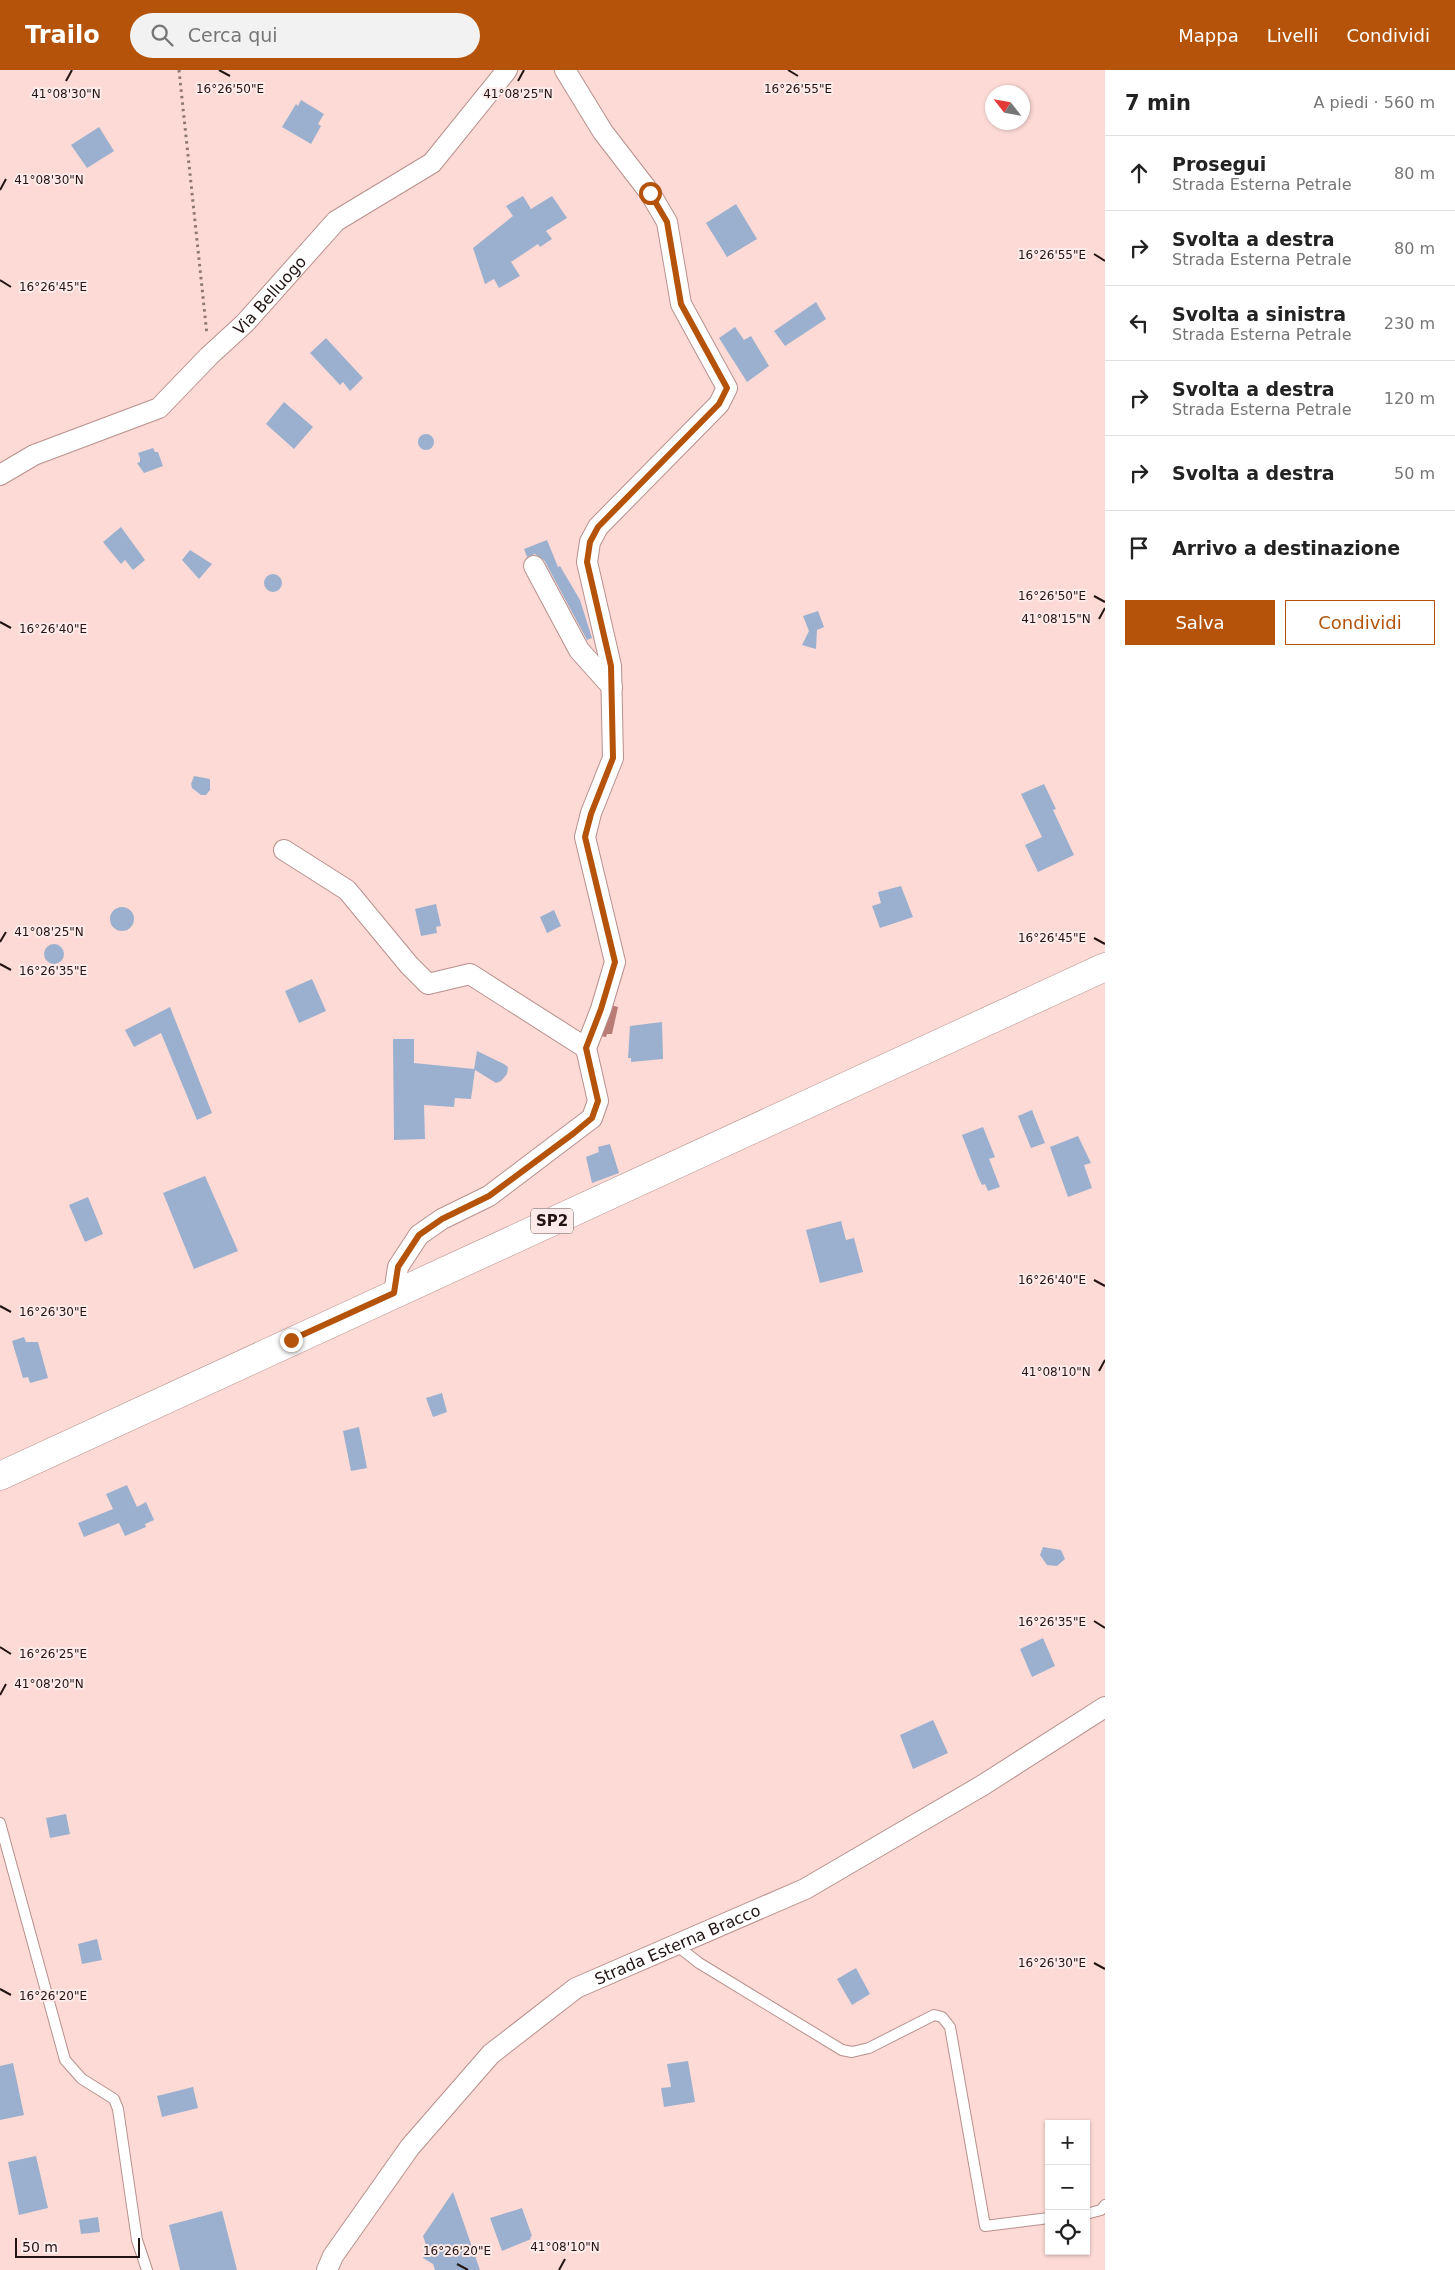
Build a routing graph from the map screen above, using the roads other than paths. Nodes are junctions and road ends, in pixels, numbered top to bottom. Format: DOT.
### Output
graph roads {
  1 [pos="507,70"];
  2 [pos="565,70"];
  3 [pos="0,475"];
  4 [pos="534,566"];
  5 [pos="612,687"];
  6 [pos="284,850"];
  7 [pos="1105,967"];
  8 [pos="586,1048"];
  9 [pos="394,1293"];
  10 [pos="0,1476"];
  11 [pos="1105,1708"];
  12 [pos="0,1823"];
  13 [pos="676,1945"];
  14 [pos="1105,2205"];
  15 [pos="1090,2213"];
  16 [pos="1045,2218"];
  17 [pos="148,2270"];
  18 [pos="327,2270"];
  1 -- 3 [label="street, Via Belluogo"];
  2 -- 5 [label="street"];
  4 -- 5 [label="street"];
  5 -- 8 [label="street"];
  6 -- 8 [label="street"];
  7 -- 9 [label="main road, SP2"];
  8 -- 9 [label="street"];
  9 -- 10 [label="main road, SP2"];
  11 -- 13 [label="street, Strada Esterna Bracco"];
  12 -- 17 [label="lane"];
  13 -- 16 [label="lane"];
  13 -- 18 [label="street, Strada Esterna Bracco"];
  14 -- 15 [label="lane"];
}
